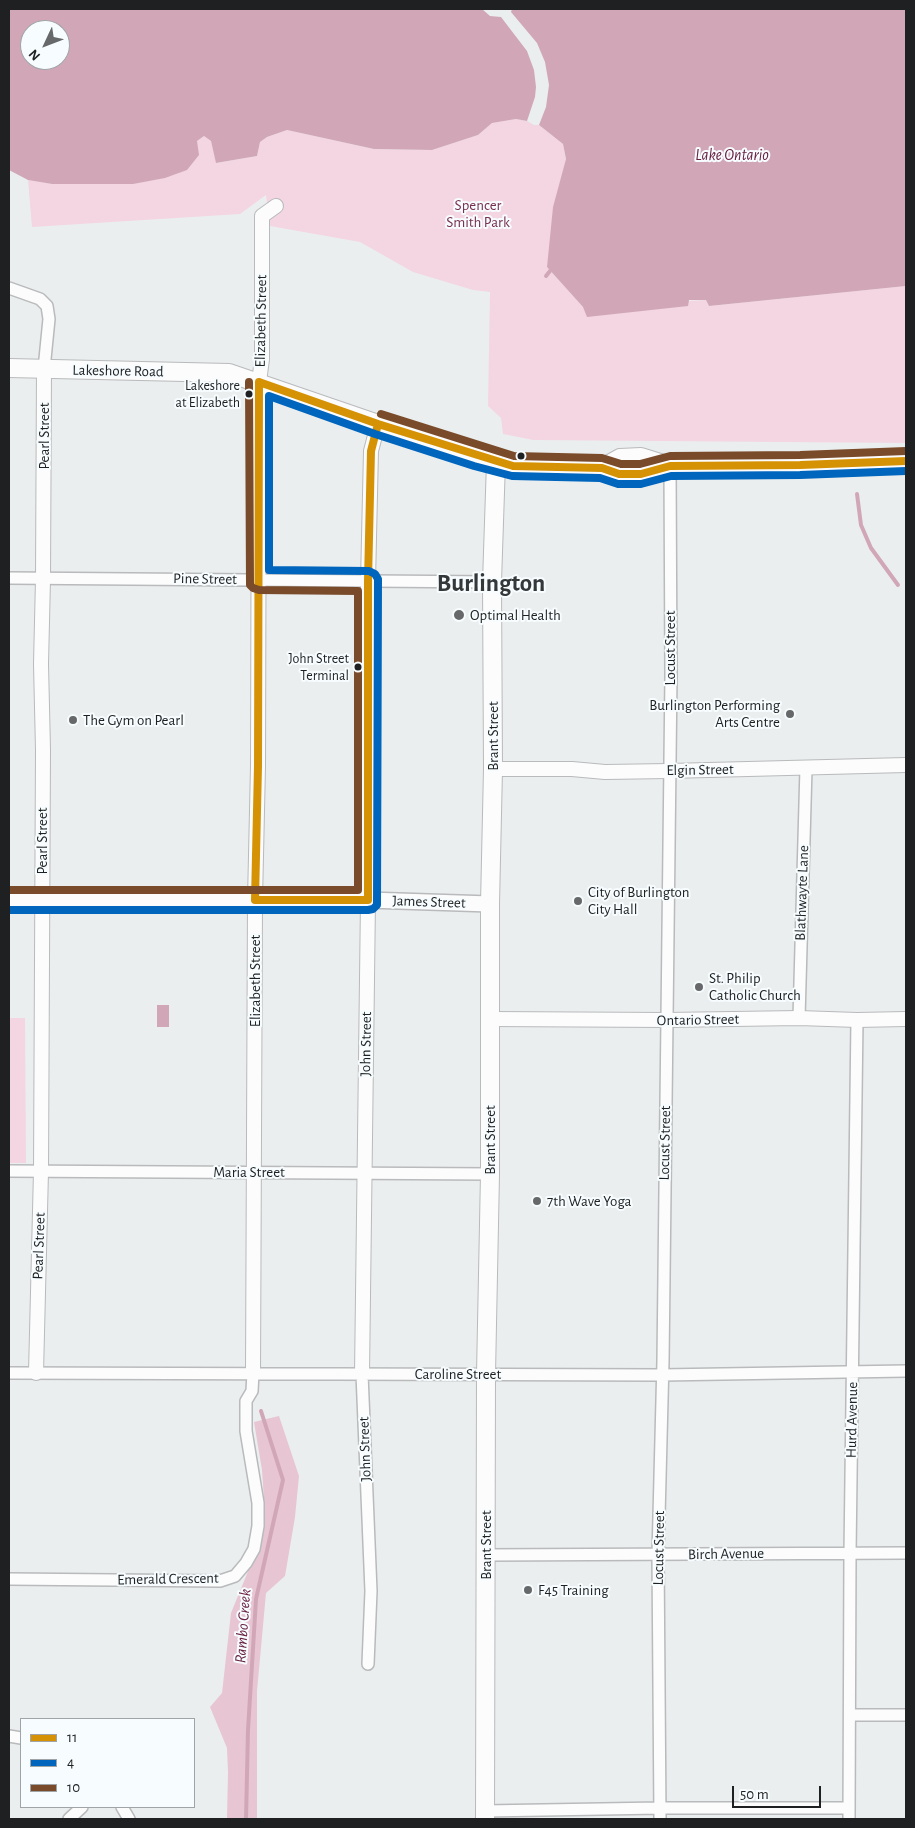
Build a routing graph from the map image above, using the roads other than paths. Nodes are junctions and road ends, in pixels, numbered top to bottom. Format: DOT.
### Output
graph roads {
  1 [pos="276,206"];
  2 [pos="9,288"];
  3 [pos="9,368"];
  4 [pos="44,369"];
  5 [pos="260,382"];
  6 [pos="378,424"];
  7 [pos="906,461"];
  8 [pos="496,462"];
  9 [pos="670,466"];
  10 [pos="9,578"];
  11 [pos="44,579"];
  12 [pos="260,580"];
  13 [pos="368,581"];
  14 [pos="492,582"];
  15 [pos="906,765"];
  16 [pos="806,768"];
  17 [pos="493,769"];
  18 [pos="669,771"];
  19 [pos="9,900"];
  20 [pos="255,900"];
  21 [pos="368,900"];
  22 [pos="42,901"];
  23 [pos="490,904"];
  24 [pos="799,1018"];
  25 [pos="490,1019"];
  26 [pos="906,1019"];
  27 [pos="666,1020"];
  28 [pos="857,1020"];
  29 [pos="9,1171"];
  30 [pos="41,1171"];
  31 [pos="254,1172"];
  32 [pos="365,1174"];
  33 [pos="490,1174"];
  34 [pos="906,1371"];
  35 [pos="852,1372"];
  36 [pos="9,1373"];
  37 [pos="36,1373"];
  38 [pos="253,1373"];
  39 [pos="362,1374"];
  40 [pos="486,1374"];
  41 [pos="662,1374"];
  42 [pos="850,1553"];
  43 [pos="906,1553"];
  44 [pos="486,1554"];
  45 [pos="658,1555"];
  46 [pos="9,1579"];
  47 [pos="368,1664"];
  48 [pos="850,1715"];
  49 [pos="906,1715"];
  50 [pos="81,1808"];
  51 [pos="123,1808"];
  52 [pos="660,1813"];
  53 [pos="849,1814"];
  54 [pos="485,1815"];
  55 [pos="69,1819"];
  56 [pos="129,1819"];
  1 -- 5 [label="street, Elizabeth Street"];
  2 -- 4 [label="street"];
  3 -- 4 [label="main road, Lakeshore Road"];
  4 -- 5 [label="main road, Lakeshore Road"];
  4 -- 11 [label="street, Pearl Street"];
  5 -- 6 [label="main road, Lakeshore Road"];
  5 -- 12 [label="street, Elizabeth Street"];
  6 -- 8 [label="main road, Lakeshore Road"];
  6 -- 13 [label="street, John Street"];
  7 -- 9 [label="main road, Lakeshore Road"];
  8 -- 9 [label="main road, Lakeshore Road"];
  8 -- 14 [label="main road, Brant Street"];
  9 -- 18 [label="street, Locust Street"];
  10 -- 11 [label="street, Pine Street"];
  11 -- 12 [label="street, Pine Street"];
  11 -- 22 [label="street, Pearl Street"];
  12 -- 13 [label="street, Pine Street"];
  12 -- 20 [label="street, Elizabeth Street"];
  13 -- 14 [label="street, Pine Street"];
  13 -- 21 [label="street, John Street"];
  14 -- 17 [label="main road, Brant Street"];
  15 -- 16 [label="street, Elgin Street"];
  16 -- 18 [label="street, Elgin Street"];
  16 -- 24 [label="street, Blathwayte Lane"];
  17 -- 18 [label="street, Elgin Street"];
  17 -- 23 [label="main road, Brant Street"];
  18 -- 27 [label="street, Locust Street"];
  19 -- 22 [label="main road, James Street"];
  20 -- 21 [label="main road, James Street"];
  20 -- 22 [label="main road, James Street"];
  20 -- 31 [label="street, Elizabeth Street"];
  21 -- 23 [label="main road, James Street"];
  21 -- 32 [label="street, John Street"];
  22 -- 30 [label="street, Pearl Street"];
  23 -- 25 [label="main road, Brant Street"];
  24 -- 27 [label="street, Ontario Street"];
  24 -- 28 [label="street, Ontario Street"];
  25 -- 27 [label="street, Ontario Street"];
  25 -- 33 [label="main road, Brant Street"];
  26 -- 28 [label="street, Ontario Street"];
  27 -- 41 [label="street, Locust Street"];
  28 -- 35 [label="street, Hurd Avenue"];
  29 -- 30 [label="street, Maria Street"];
  30 -- 31 [label="street, Maria Street"];
  30 -- 37 [label="street, Pearl Street"];
  31 -- 32 [label="street, Maria Street"];
  31 -- 38 [label="street, Elizabeth Street"];
  32 -- 33 [label="street, Maria Street"];
  32 -- 39 [label="street, John Street"];
  33 -- 40 [label="main road, Brant Street"];
  34 -- 35 [label="street, Caroline Street"];
  35 -- 41 [label="street, Caroline Street"];
  35 -- 42 [label="street, Hurd Avenue"];
  36 -- 37 [label="street, Caroline Street"];
  37 -- 38 [label="street, Caroline Street"];
  38 -- 39 [label="street, Caroline Street"];
  38 -- 46 [label="street, Emerald Crescent"];
  39 -- 40 [label="street, Caroline Street"];
  39 -- 47 [label="street, John Street"];
  40 -- 41 [label="street, Caroline Street"];
  40 -- 44 [label="main road, Brant Street"];
  41 -- 45 [label="street, Locust Street"];
  42 -- 43 [label="street, Birch Avenue"];
  42 -- 45 [label="street, Birch Avenue"];
  42 -- 48 [label="street, Hurd Avenue"];
  44 -- 45 [label="street, Birch Avenue"];
  44 -- 54 [label="main road, Brant Street"];
  45 -- 52 [label="street, Locust Street"];
  48 -- 49 [label="street"];
  48 -- 53 [label="street, Hurd Avenue"];
  50 -- 55 [label="street"];
  51 -- 56 [label="street"];
  52 -- 53 [label="street"];
  52 -- 54 [label="street"];
}
